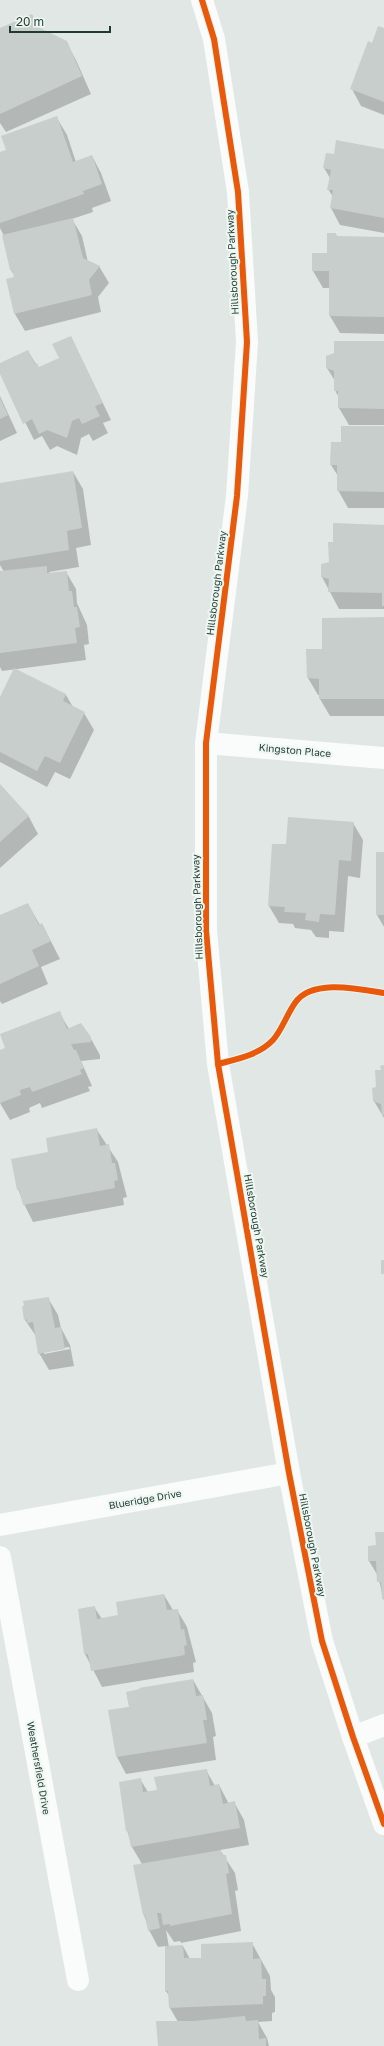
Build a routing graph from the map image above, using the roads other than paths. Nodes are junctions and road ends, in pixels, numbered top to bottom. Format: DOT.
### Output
graph roads {
  1 [pos="202,0"];
  2 [pos="206,743"];
  3 [pos="384,758"];
  4 [pos="289,1473"];
  5 [pos="0,1525"];
  6 [pos="0,1557"];
  7 [pos="384,1725"];
  8 [pos="353,1737"];
  9 [pos="384,1824"];
  10 [pos="78,1980"];
  1 -- 2 [label="street, Hillsborough Parkway"];
  2 -- 3 [label="street, Kingston Place"];
  2 -- 4 [label="street, Hillsborough Parkway"];
  4 -- 5 [label="street, Blueridge Drive"];
  4 -- 8 [label="street, Hillsborough Parkway"];
  6 -- 10 [label="street, Weathersfield Drive"];
  7 -- 8 [label="street"];
  8 -- 9 [label="street, Hillsborough Parkway"];
}
